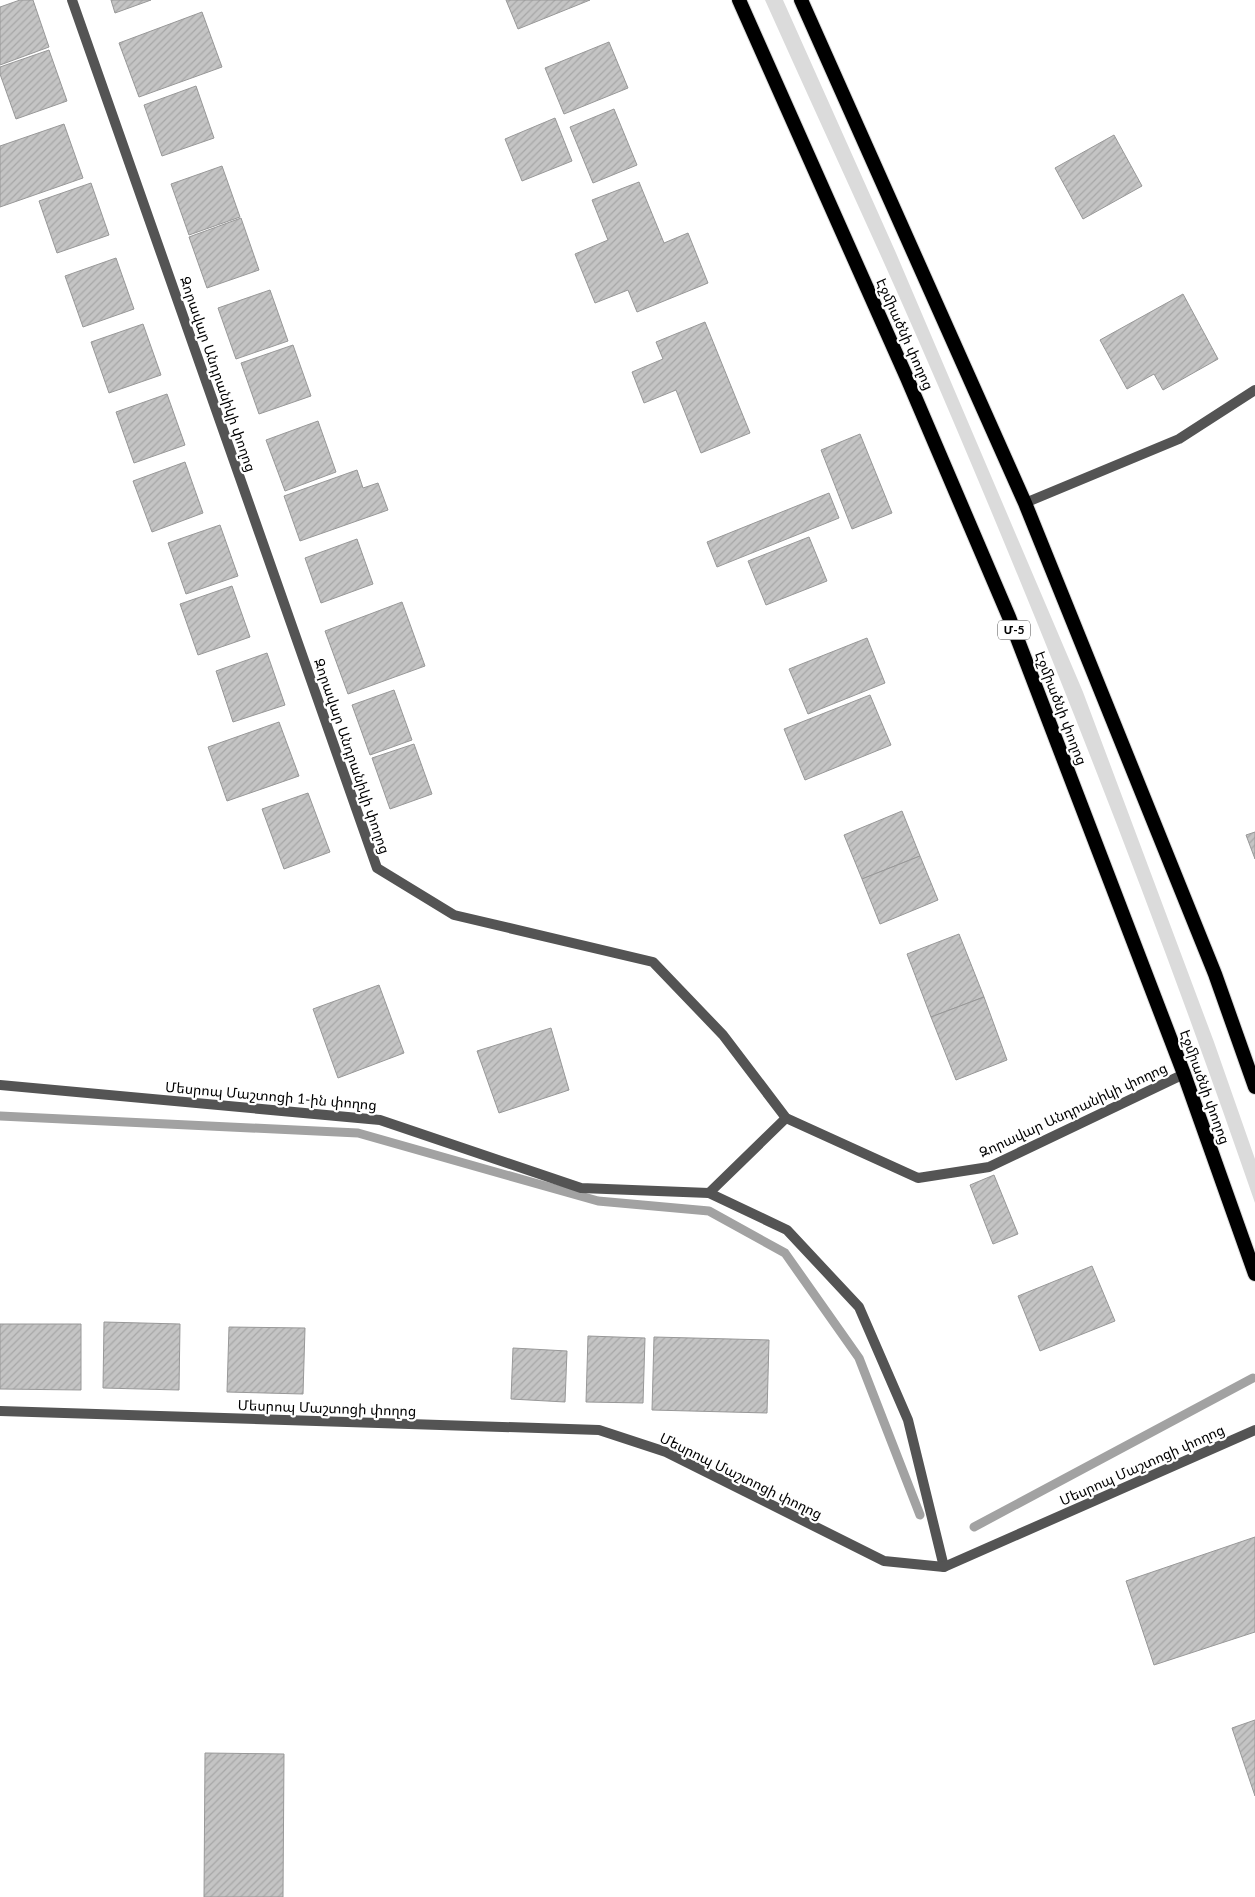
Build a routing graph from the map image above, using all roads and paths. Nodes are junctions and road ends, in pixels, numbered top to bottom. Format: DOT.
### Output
graph roads {
  1 [pos="72,0"];
  2 [pos="739,0"];
  3 [pos="801,0"];
  4 [pos="1255,390"];
  5 [pos="1025,503"];
  6 [pos="1184,1074"];
  7 [pos="0,1085"];
  8 [pos="1255,1087"];
  9 [pos="786,1118"];
  10 [pos="709,1193"];
  11 [pos="1255,1274"];
  12 [pos="0,1411"];
  13 [pos="1255,1430"];
  14 [pos="944,1567"];
  1 -- 9 [label="street, Զորավար Անդրանիկի փողոց"];
  2 -- 6 [label="highway, Էջմիածնի փողոց / Մ-5"];
  3 -- 5 [label="highway"];
  4 -- 5 [label="street"];
  5 -- 8 [label="highway"];
  6 -- 9 [label="street, Զորավար Անդրանիկի փողոց"];
  6 -- 11 [label="highway, Էջմիածնի փողոց / Մ-5"];
  7 -- 10 [label="street, Մեսրոպ Մաշտոցի 1-ին փողոց"];
  9 -- 10 [label="street"];
  10 -- 14 [label="street"];
  12 -- 14 [label="street, Մեսրոպ Մաշտոցի փողոց"];
  13 -- 14 [label="street, Մեսրոպ Մաշտոցի փողոց"];
}
